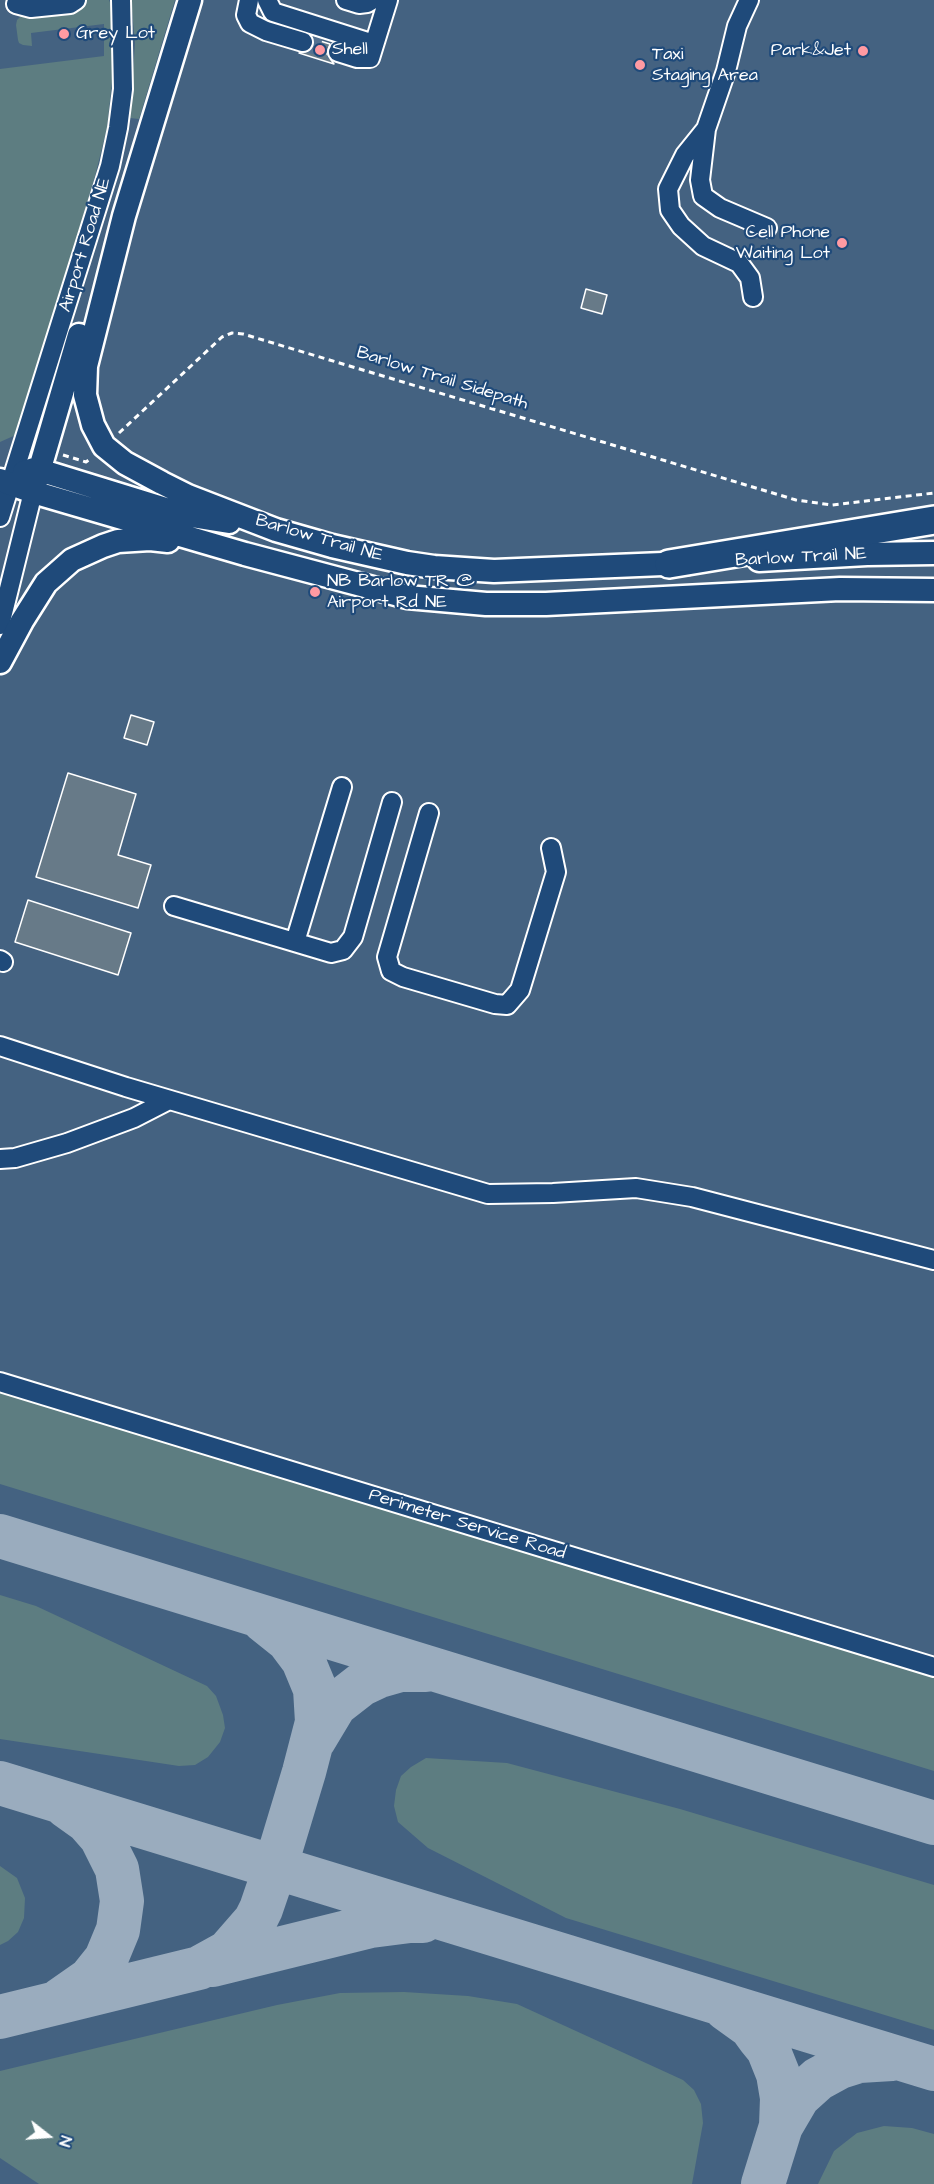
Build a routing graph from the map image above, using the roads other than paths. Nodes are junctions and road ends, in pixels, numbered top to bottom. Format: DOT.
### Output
graph roads {
  1 [pos="76,0"];
  2 [pos="121,0"];
  3 [pos="190,0"];
  4 [pos="249,0"];
  5 [pos="267,0"];
  6 [pos="346,0"];
  7 [pos="372,0"];
  8 [pos="388,0"];
  9 [pos="734,0"];
  10 [pos="749,0"];
  11 [pos="13,3"];
  12 [pos="737,26"];
  13 [pos="303,42"];
  14 [pos="372,51"];
  15 [pos="338,52"];
  16 [pos="706,129"];
  17 [pos="124,216"];
  18 [pos="767,228"];
  19 [pos="753,297"];
  20 [pos="6,481"];
  21 [pos="36,481"];
  22 [pos="0,517"];
  23 [pos="934,520"];
  24 [pos="276,530"];
  25 [pos="934,553"];
  26 [pos="245,554"];
  27 [pos="669,564"];
  28 [pos="934,590"];
  29 [pos="11,623"];
  30 [pos="0,652"];
  31 [pos="0,662"];
  32 [pos="342,787"];
  33 [pos="392,802"];
  34 [pos="429,813"];
  35 [pos="551,848"];
  36 [pos="174,906"];
  37 [pos="295,942"];
  38 [pos="0,1046"];
  39 [pos="169,1100"];
  40 [pos="0,1159"];
  41 [pos="934,1260"];
  42 [pos="0,1382"];
  43 [pos="934,1667"];
  1 -- 11 [label="street"];
  2 -- 20 [label="street, Airport Road NE"];
  3 -- 17 [label="main road, Airport Road NE"];
  4 -- 13 [label="street"];
  5 -- 14 [label="street"];
  6 -- 7 [label="street"];
  8 -- 14 [label="street"];
  9 -- 12 [label="street"];
  10 -- 12 [label="street"];
  12 -- 16 [label="street"];
  14 -- 15 [label="street"];
  16 -- 18 [label="street"];
  16 -- 19 [label="street"];
  17 -- 21 [label="main road"];
  17 -- 24 [label="main road, Barlow Trail NE"];
  20 -- 21 [label="main road"];
  20 -- 22 [label="street, Airport Road NE"];
  21 -- 24 [label="main road"];
  21 -- 26 [label="main road, Barlow Trail NE"];
  21 -- 29 [label="street"];
  23 -- 27 [label="highway"];
  24 -- 27 [label="main road, Barlow Trail NE"];
  25 -- 27 [label="main road, Barlow Trail NE"];
  26 -- 28 [label="main road, Barlow Trail NE"];
  26 -- 29 [label="main road"];
  29 -- 30 [label="main road"];
  29 -- 31 [label="main road"];
  32 -- 37 [label="street"];
  33 -- 37 [label="street"];
  34 -- 35 [label="street"];
  36 -- 37 [label="street"];
  38 -- 39 [label="street"];
  39 -- 40 [label="street"];
  39 -- 41 [label="street"];
  42 -- 43 [label="street, Perimeter Service Road"];
}
